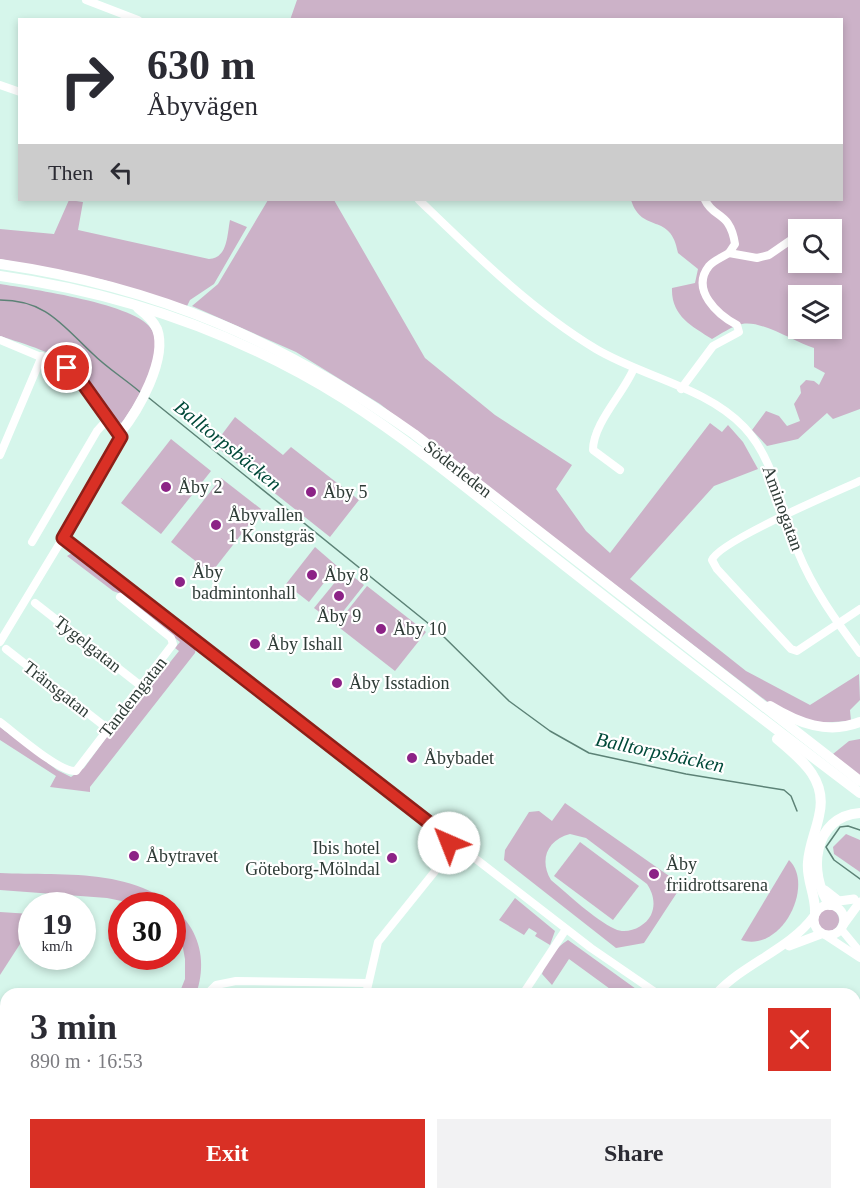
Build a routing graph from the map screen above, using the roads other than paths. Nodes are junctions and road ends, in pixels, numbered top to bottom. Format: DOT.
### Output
graph roads {
  1 [pos="86,0"];
  2 [pos="112,10"];
  3 [pos="109,18"];
  4 [pos="133,18"];
  5 [pos="0,85"];
  6 [pos="18,91"];
  7 [pos="420,201"];
  8 [pos="706,201"];
  9 [pos="788,242"];
  10 [pos="729,253"];
  11 [pos="0,264"];
  12 [pos="0,276"];
  13 [pos="133,304"];
  14 [pos="0,340"];
  15 [pos="42,356"];
  16 [pos="634,368"];
  17 [pos="681,389"];
  18 [pos="107,420"];
  19 [pos="120,433"];
  20 [pos="0,455"];
  21 [pos="620,470"];
  22 [pos="860,481"];
  23 [pos="785,516"];
  24 [pos="63,538"];
  25 [pos="32,542"];
  26 [pos="120,597"];
  27 [pos="35,603"];
  28 [pos="860,609"];
  29 [pos="838,624"];
  30 [pos="0,642"];
  31 [pos="6,649"];
  32 [pos="860,652"];
  33 [pos="712,681"];
  34 [pos="732,684"];
  35 [pos="141,686"];
  36 [pos="0,722"];
  37 [pos="860,722"];
  38 [pos="108,729"];
  39 [pos="860,781"];
  40 [pos="860,793"];
  41 [pos="860,813"];
  42 [pos="450,839"];
  43 [pos="463,849"];
  44 [pos="452,850"];
  45 [pos="820,884"];
  46 [pos="858,899"];
  47 [pos="833,906"];
  48 [pos="815,915"];
  49 [pos="842,927"];
  50 [pos="566,929"];
  51 [pos="823,934"];
  52 [pos="860,952"];
  53 [pos="860,958"];
  54 [pos="368,983"];
  55 [pos="213,988"];
  56 [pos="367,988"];
  57 [pos="527,988"];
  58 [pos="650,988"];
  59 [pos="722,988"];
  60 [pos="729,988"];
  1 -- 2 [label="street"];
  2 -- 3 [label="street"];
  2 -- 4 [label="street"];
  5 -- 6 [label="street"];
  7 -- 16 [label="street, Aminogatan"];
  8 -- 10 [label="street"];
  9 -- 10 [label="street"];
  10 -- 17 [label="street"];
  11 -- 34 [label="highway, Söderleden"];
  12 -- 13 [label="highway, Söderleden"];
  13 -- 19 [label="highway"];
  13 -- 33 [label="highway, Söderleden"];
  14 -- 15 [label="street"];
  15 -- 18 [label="street"];
  15 -- 20 [label="street"];
  16 -- 17 [label="street, Aminogatan"];
  16 -- 21 [label="street"];
  17 -- 23 [label="street, Aminogatan"];
  18 -- 19 [label="street"];
  18 -- 25 [label="street"];
  19 -- 24 [label="street"];
  22 -- 23 [label="street"];
  23 -- 29 [label="street, Aminogatan"];
  23 -- 29 [label="street"];
  24 -- 30 [label="street"];
  24 -- 42 [label="street"];
  26 -- 35 [label="street, Tandemgatan"];
  27 -- 35 [label="street, Tygelgatan"];
  28 -- 29 [label="street"];
  29 -- 32 [label="street, Aminogatan"];
  31 -- 38 [label="street, Tränsgatan"];
  33 -- 40 [label="highway, Söderleden"];
  33 -- 48 [label="highway"];
  34 -- 37 [label="highway"];
  34 -- 39 [label="highway, Söderleden"];
  35 -- 38 [label="street, Tandemgatan"];
  36 -- 38 [label="street, Tandemgatan"];
  41 -- 45 [label="highway"];
  42 -- 43 [label="street"];
  42 -- 44 [label="street"];
  43 -- 44 [label="street"];
  43 -- 50 [label="street"];
  44 -- 54 [label="street"];
  45 -- 46 [label="main road"];
  45 -- 47 [label="highway"];
  46 -- 47 [label="main road"];
  46 -- 49 [label="main road"];
  47 -- 48 [label="main road"];
  47 -- 49 [label="main road"];
  48 -- 51 [label="main road"];
  48 -- 59 [label="main road"];
  49 -- 51 [label="main road"];
  49 -- 52 [label="street"];
  50 -- 57 [label="street"];
  50 -- 58 [label="street"];
  51 -- 53 [label="street"];
  51 -- 60 [label="main road"];
  54 -- 55 [label="street"];
  54 -- 56 [label="street"];
}
